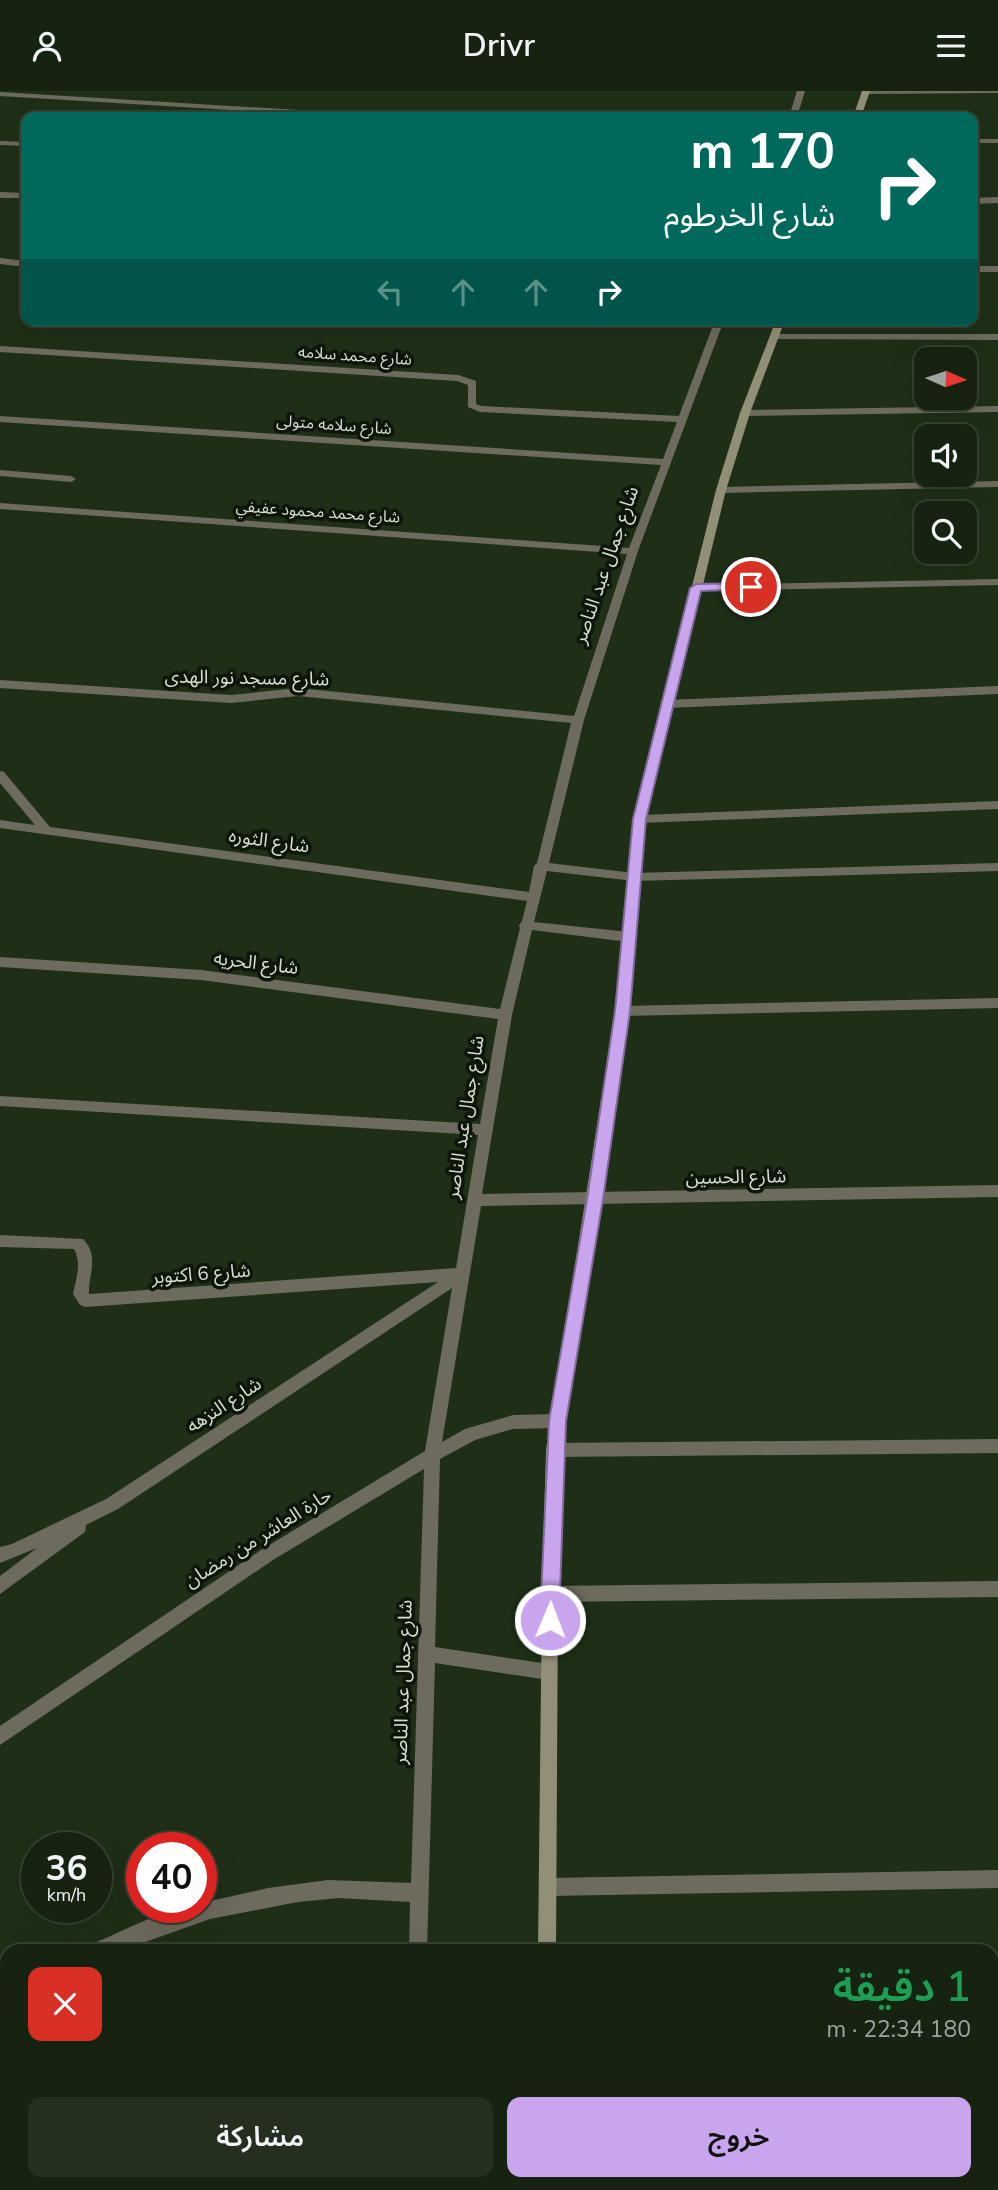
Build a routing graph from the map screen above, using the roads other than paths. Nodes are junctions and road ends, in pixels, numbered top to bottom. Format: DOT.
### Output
graph roads {
  1 [pos="801,91"];
  2 [pos="866,91"];
  3 [pos="998,91"];
  4 [pos="0,94"];
  5 [pos="298,112"];
  6 [pos="795,112"];
  7 [pos="859,112"];
  8 [pos="978,141"];
  9 [pos="998,141"];
  10 [pos="0,143"];
  11 [pos="21,144"];
  12 [pos="0,195"];
  13 [pos="21,196"];
  14 [pos="978,201"];
  15 [pos="998,201"];
  16 [pos="0,261"];
  17 [pos="21,263"];
  18 [pos="978,269"];
  19 [pos="998,269"];
  20 [pos="718,326"];
  21 [pos="779,326"];
  22 [pos="774,337"];
  23 [pos="998,337"];
  24 [pos="0,349"];
  25 [pos="998,409"];
  26 [pos="745,413"];
  27 [pos="0,419"];
  28 [pos="682,419"];
  29 [pos="666,462"];
  30 [pos="0,473"];
  31 [pos="71,479"];
  32 [pos="998,484"];
  33 [pos="720,489"];
  34 [pos="0,506"];
  35 [pos="633,551"];
  36 [pos="998,582"];
  37 [pos="696,588"];
  38 [pos="0,684"];
  39 [pos="998,690"];
  40 [pos="667,704"];
  41 [pos="578,720"];
  42 [pos="0,775"];
  43 [pos="998,805"];
  44 [pos="639,819"];
  45 [pos="0,824"];
  46 [pos="46,830"];
  47 [pos="540,866"];
  48 [pos="998,867"];
  49 [pos="634,877"];
  50 [pos="532,897"];
  51 [pos="525,925"];
  52 [pos="629,937"];
  53 [pos="0,962"];
  54 [pos="998,1003"];
  55 [pos="622,1011"];
  56 [pos="505,1015"];
  57 [pos="0,1101"];
  58 [pos="486,1130"];
  59 [pos="998,1191"];
  60 [pos="595,1199"];
  61 [pos="474,1200"];
  62 [pos="0,1241"];
  63 [pos="462,1274"];
  64 [pos="558,1421"];
  65 [pos="998,1446"];
  66 [pos="554,1450"];
  67 [pos="432,1455"];
  68 [pos="112,1504"];
  69 [pos="0,1555"];
  70 [pos="0,1586"];
  71 [pos="998,1589"];
  72 [pos="550,1594"];
  73 [pos="427,1654"];
  74 [pos="550,1672"];
  75 [pos="0,1736"];
  76 [pos="998,1879"];
  77 [pos="548,1887"];
  78 [pos="420,1893"];
  79 [pos="114,1944"];
  80 [pos="418,1944"];
  81 [pos="547,1944"];
  1 -- 6 [label="street"];
  2 -- 3 [label="street"];
  2 -- 7 [label="street"];
  4 -- 5 [label="street"];
  8 -- 9 [label="street"];
  10 -- 11 [label="street"];
  12 -- 13 [label="street"];
  14 -- 15 [label="street"];
  16 -- 17 [label="street"];
  18 -- 19 [label="street"];
  20 -- 28 [label="street, شارع جمال عبد الناصر"];
  21 -- 22 [label="street"];
  22 -- 23 [label="street"];
  22 -- 26 [label="street"];
  24 -- 28 [label="street, شارع محمد سلامه"];
  25 -- 26 [label="street"];
  26 -- 33 [label="street"];
  27 -- 29 [label="street, شارع سلامه متولى"];
  28 -- 29 [label="street, شارع جمال عبد الناصر"];
  29 -- 35 [label="street, شارع جمال عبد الناصر"];
  30 -- 31 [label="street"];
  32 -- 33 [label="street"];
  33 -- 37 [label="street"];
  34 -- 35 [label="street, شارع محمد محمود عفيفي"];
  35 -- 41 [label="street, شارع جمال عبد الناصر"];
  36 -- 37 [label="street"];
  37 -- 40 [label="street"];
  38 -- 41 [label="street, شارع مسجد نور الهدى"];
  39 -- 40 [label="street"];
  40 -- 44 [label="street"];
  41 -- 47 [label="street, شارع جمال عبد الناصر"];
  42 -- 46 [label="street"];
  43 -- 44 [label="street"];
  44 -- 49 [label="street"];
  45 -- 46 [label="street, شارع الثوره"];
  46 -- 50 [label="street, شارع الثوره"];
  47 -- 49 [label="street"];
  47 -- 50 [label="street, شارع جمال عبد الناصر"];
  48 -- 49 [label="street"];
  49 -- 52 [label="street"];
  50 -- 51 [label="street, شارع جمال عبد الناصر"];
  51 -- 52 [label="street"];
  51 -- 56 [label="street, شارع جمال عبد الناصر"];
  52 -- 55 [label="street"];
  53 -- 56 [label="street, شارع الحريه"];
  54 -- 55 [label="street"];
  55 -- 60 [label="street"];
  56 -- 58 [label="street, شارع جمال عبد الناصر"];
  57 -- 58 [label="street"];
  58 -- 61 [label="street, شارع جمال عبد الناصر"];
  59 -- 60 [label="street, شارع الحسين"];
  60 -- 61 [label="street, شارع الحسين"];
  60 -- 64 [label="street"];
  61 -- 63 [label="street, شارع جمال عبد الناصر"];
  62 -- 63 [label="street, شارع 6 اكتوبر"];
  63 -- 67 [label="street, شارع جمال عبد الناصر"];
  63 -- 68 [label="street, شارع النزهه"];
  64 -- 66 [label="street"];
  64 -- 67 [label="street, حارة العاشر من رمضان"];
  65 -- 66 [label="street"];
  66 -- 72 [label="street"];
  67 -- 73 [label="street, شارع جمال عبد الناصر"];
  67 -- 75 [label="street, حارة العاشر من رمضان"];
  68 -- 69 [label="street, شارع النزهه"];
  68 -- 70 [label="street"];
  71 -- 72 [label="street"];
  72 -- 74 [label="street"];
  73 -- 74 [label="street"];
  73 -- 78 [label="street, شارع جمال عبد الناصر"];
  74 -- 77 [label="street"];
  76 -- 77 [label="street"];
  77 -- 81 [label="street"];
  78 -- 79 [label="street"];
  78 -- 80 [label="street, شارع جمال عبد الناصر"];
}
